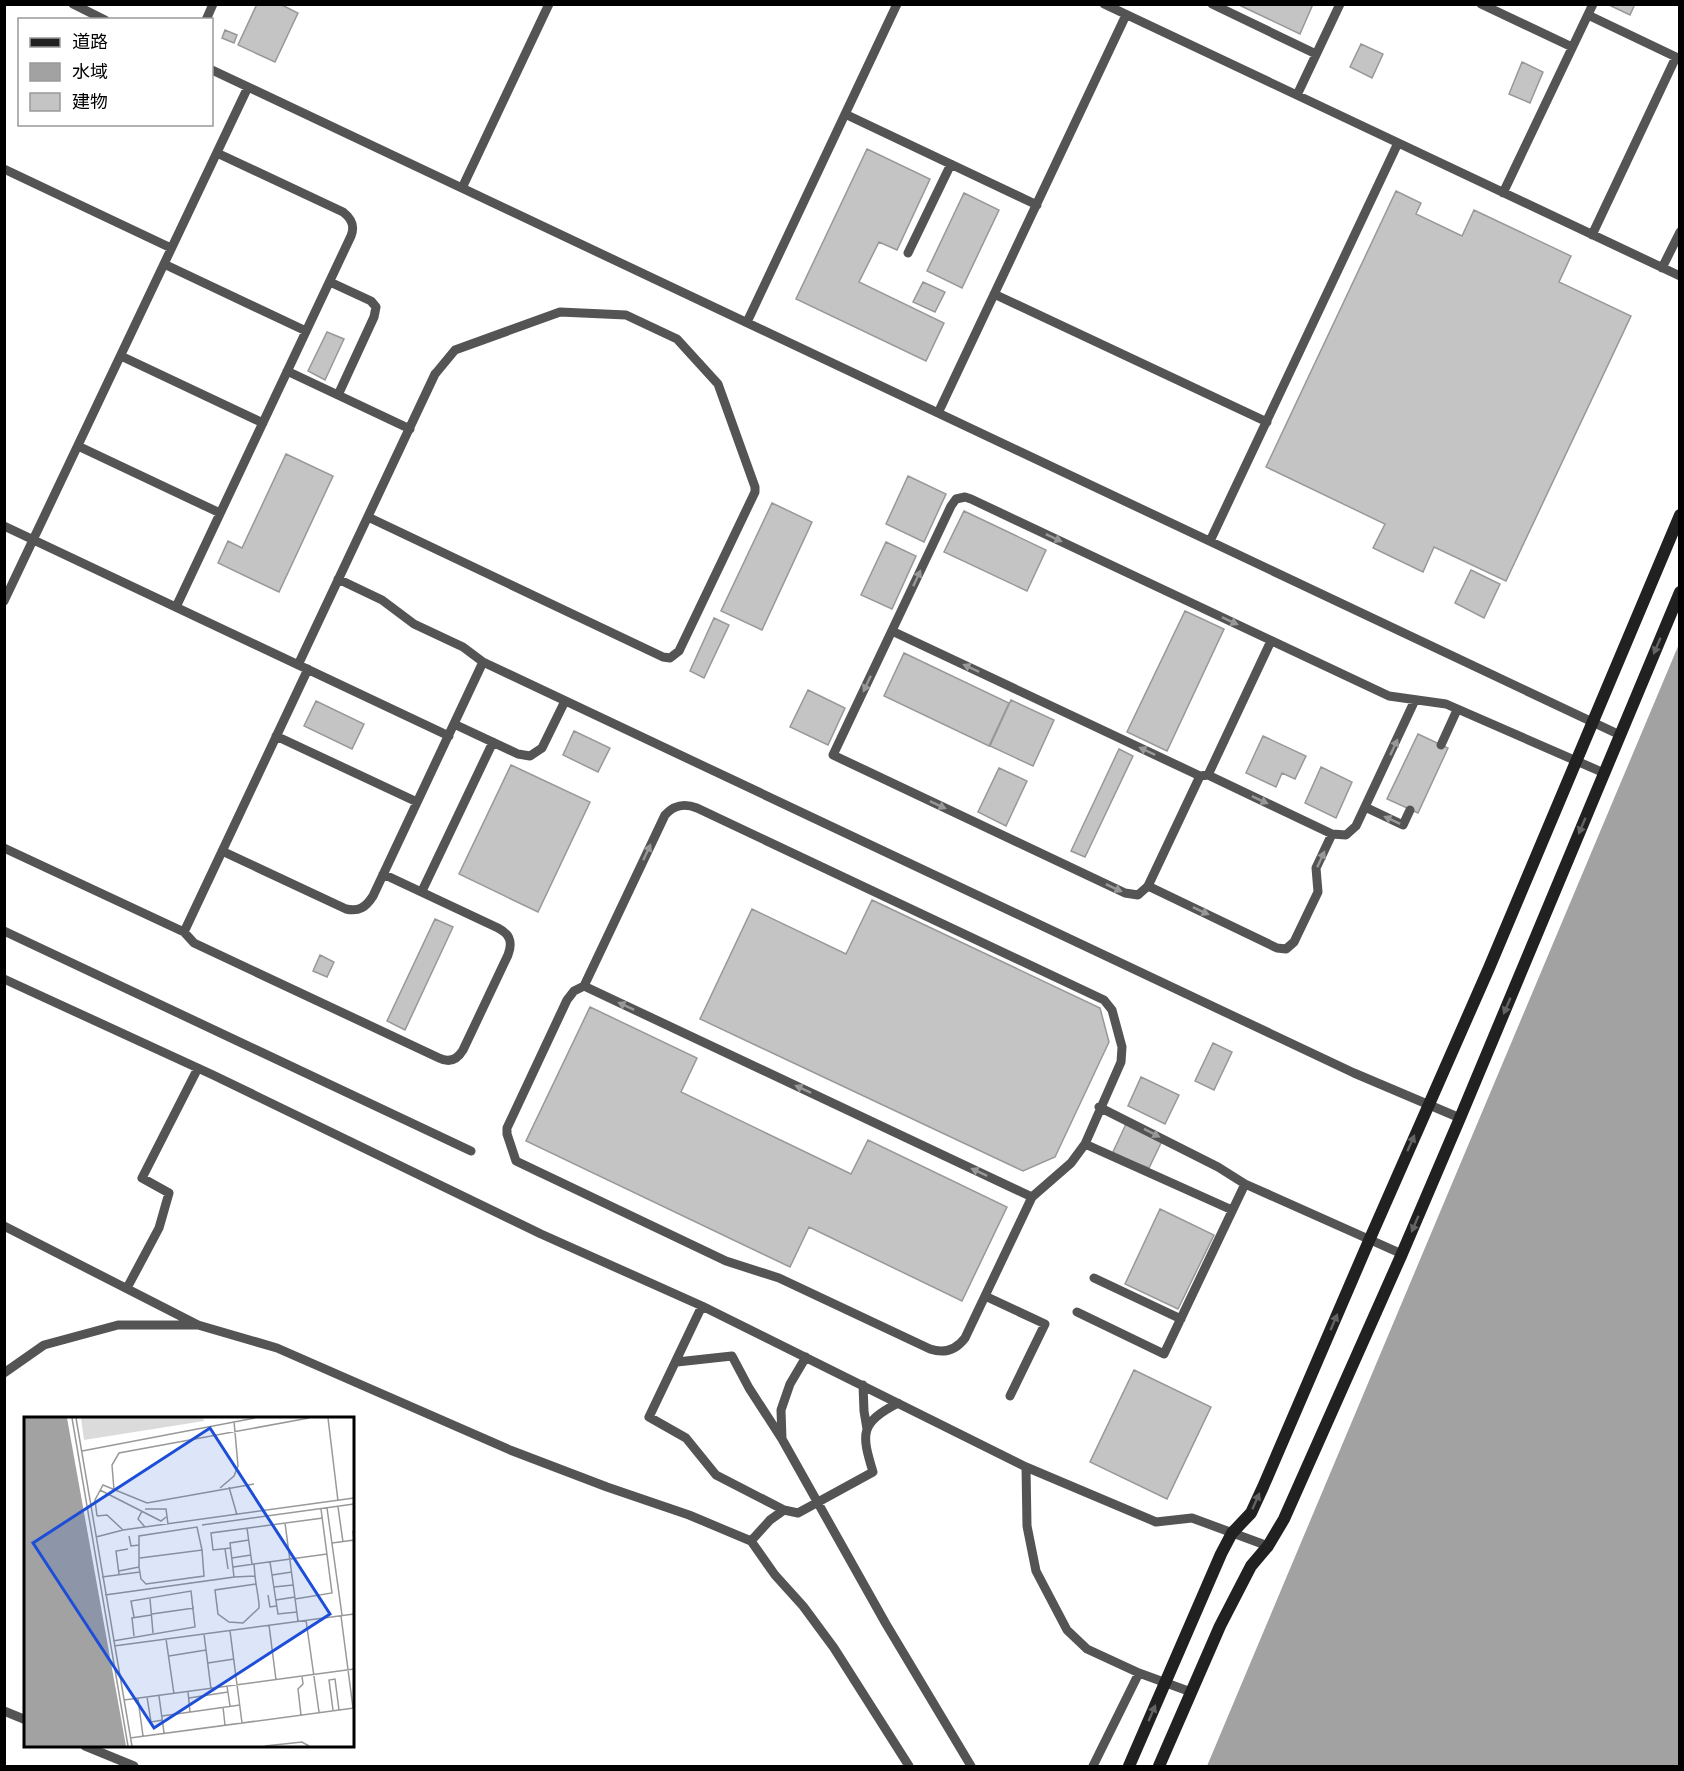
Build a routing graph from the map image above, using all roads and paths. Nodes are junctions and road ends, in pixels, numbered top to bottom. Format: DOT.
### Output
graph roads {
  1 [pos="73,4"];
  2 [pos="213,4"];
  3 [pos="549,4"];
  4 [pos="897,4"];
  5 [pos="1104,4"];
  6 [pos="1212,4"];
  7 [pos="1340,4"];
  8 [pos="1481,4"];
  9 [pos="1593,4"];
  10 [pos="1126,15"];
  11 [pos="1588,15"];
  12 [pos="101,18"];
  13 [pos="207,18"];
  14 [pos="1572,47"];
  15 [pos="1316,54"];
  16 [pos="213,70"];
  17 [pos="248,87"];
  18 [pos="1297,95"];
  19 [pos="845,114"];
  20 [pos="1398,144"];
  21 [pos="217,153"];
  22 [pos="951,164"];
  23 [pos="4,169"];
  24 [pos="462,188"];
  25 [pos="1503,193"];
  26 [pos="1036,205"];
  27 [pos="1680,232"];
  28 [pos="1592,235"];
  29 [pos="171,248"];
  30 [pos="908,253"];
  31 [pos="164,264"];
  32 [pos="1662,268"];
  33 [pos="1680,276"];
  34 [pos="330,282"];
  35 [pos="994,294"];
  36 [pos="747,322"];
  37 [pos="306,331"];
  38 [pos="121,356"];
  39 [pos="287,371"];
  40 [pos="338,395"];
  41 [pos="938,413"];
  42 [pos="1267,422"];
  43 [pos="263,423"];
  44 [pos="410,429"];
  45 [pos="78,446"];
  46 [pos="220,513"];
  47 [pos="1680,515"];
  48 [pos="368,517"];
  49 [pos="4,526"];
  50 [pos="34,540"];
  51 [pos="1210,541"];
  52 [pos="338,579"];
  53 [pos="1680,592"];
  54 [pos="4,602"];
  55 [pos="176,607"];
  56 [pos="892,631"];
  57 [pos="1271,641"];
  58 [pos="483,663"];
  59 [pos="298,664"];
  60 [pos="308,669"];
  61 [pos="1415,700"];
  62 [pos="565,701"];
  63 [pos="1457,710"];
  64 [pos="1593,722"];
  65 [pos="454,724"];
  66 [pos="1620,735"];
  67 [pos="276,736"];
  68 [pos="448,736"];
  69 [pos="492,742"];
  70 [pos="1441,745"];
  71 [pos="1576,761"];
  72 [pos="1604,773"];
  73 [pos="1204,775"];
  74 [pos="417,802"];
  75 [pos="1365,807"];
  76 [pos="1410,810"];
  77 [pos="1332,834"];
  78 [pos="4,848"];
  79 [pos="222,850"];
  80 [pos="383,874"];
  81 [pos="1148,886"];
  82 [pos="422,891"];
  83 [pos="4,931"];
  84 [pos="184,932"];
  85 [pos="4,979"];
  86 [pos="584,986"];
  87 [pos="198,1068"];
  88 [pos="1428,1105"];
  89 [pos="1099,1107"];
  90 [pos="1460,1118"];
  91 [pos="1085,1144"];
  92 [pos="471,1151"];
  93 [pos="1245,1184"];
  94 [pos="1032,1197"];
  95 [pos="1232,1210"];
  96 [pos="4,1226"];
  97 [pos="1369,1240"];
  98 [pos="1402,1254"];
  99 [pos="1094,1278"];
  100 [pos="127,1288"];
  101 [pos="985,1296"];
  102 [pos="702,1306"];
  103 [pos="1077,1312"];
  104 [pos="1181,1319"];
  105 [pos="198,1325"];
  106 [pos="806,1357"];
  107 [pos="677,1362"];
  108 [pos="4,1372"];
  109 [pos="863,1385"];
  110 [pos="1011,1396"];
  111 [pos="898,1403"];
  112 [pos="867,1429"];
  113 [pos="782,1439"];
  114 [pos="1026,1467"];
  115 [pos="818,1502"];
  116 [pos="784,1510"];
  117 [pos="1233,1533"];
  118 [pos="751,1541"];
  119 [pos="1268,1546"];
  120 [pos="1139,1673"];
  121 [pos="1165,1682"];
  122 [pos="1191,1692"];
  123 [pos="4,1711"];
  124 [pos="24,1719"];
  125 [pos="87,1747"];
  126 [pos="134,1767"];
  127 [pos="909,1767"];
  128 [pos="971,1767"];
  129 [pos="1093,1767"];
  130 [pos="1129,1767"];
  131 [pos="1160,1767"];
  1 -- 12 [label="lane"];
  2 -- 13 [label="lane"];
  3 -- 24 [label="lane"];
  4 -- 19 [label="lane"];
  5 -- 10 [label="lane"];
  6 -- 15 [label="lane"];
  7 -- 15 [label="lane"];
  8 -- 14 [label="lane"];
  9 -- 11 [label="lane"];
  10 -- 18 [label="lane"];
  10 -- 26 [label="lane"];
  11 -- 14 [label="lane"];
  11 -- 28 [label="lane"];
  14 -- 25 [label="lane"];
  15 -- 18 [label="lane"];
  16 -- 17 [label="lane"];
  17 -- 21 [label="lane"];
  17 -- 24 [label="lane"];
  18 -- 20 [label="lane"];
  19 -- 22 [label="lane"];
  19 -- 36 [label="lane"];
  20 -- 25 [label="lane"];
  20 -- 42 [label="lane"];
  21 -- 29 [label="lane"];
  21 -- 34 [label="lane"];
  22 -- 26 [label="lane"];
  22 -- 30 [label="lane"];
  23 -- 29 [label="lane"];
  24 -- 36 [label="lane"];
  25 -- 28 [label="lane"];
  26 -- 35 [label="lane"];
  27 -- 32 [label="lane"];
  28 -- 32 [label="lane"];
  29 -- 31 [label="lane"];
  31 -- 37 [label="lane"];
  31 -- 38 [label="lane"];
  32 -- 33 [label="lane"];
  34 -- 37 [label="lane"];
  34 -- 40 [label="lane"];
  35 -- 41 [label="lane"];
  35 -- 42 [label="lane"];
  36 -- 41 [label="lane"];
  37 -- 39 [label="lane"];
  38 -- 43 [label="lane"];
  38 -- 45 [label="lane"];
  39 -- 40 [label="lane"];
  39 -- 43 [label="lane"];
  40 -- 44 [label="lane"];
  41 -- 51 [label="lane"];
  42 -- 51 [label="lane"];
  43 -- 46 [label="lane"];
  44 -- 48 [label="lane"];
  44 -- 48 [label="lane"];
  45 -- 46 [label="lane"];
  45 -- 50 [label="lane"];
  46 -- 55 [label="lane"];
  47 -- 64 [label="street"];
  48 -- 52 [label="lane"];
  49 -- 50 [label="lane"];
  50 -- 54 [label="lane"];
  50 -- 55 [label="lane"];
  51 -- 64 [label="lane"];
  52 -- 58 [label="lane"];
  52 -- 59 [label="lane"];
  53 -- 66 [label="street, one-way"];
  55 -- 59 [label="lane"];
  56 -- 57 [label="lane, one-way"];
  73 -- 56 [label="lane, one-way"];
  56 -- 81 [label="lane, one-way"];
  57 -- 61 [label="lane"];
  57 -- 73 [label="lane"];
  58 -- 62 [label="lane"];
  58 -- 65 [label="lane"];
  59 -- 60 [label="lane"];
  60 -- 67 [label="lane"];
  60 -- 68 [label="lane"];
  61 -- 63 [label="lane"];
  75 -- 61 [label="lane, one-way"];
  62 -- 69 [label="lane"];
  62 -- 88 [label="lane"];
  63 -- 70 [label="lane"];
  63 -- 71 [label="lane"];
  64 -- 66 [label="lane"];
  64 -- 71 [label="street"];
  65 -- 68 [label="lane"];
  65 -- 69 [label="lane"];
  66 -- 72 [label="street"];
  67 -- 74 [label="lane"];
  67 -- 79 [label="lane"];
  68 -- 74 [label="lane"];
  69 -- 82 [label="lane"];
  71 -- 72 [label="lane"];
  71 -- 88 [label="street"];
  72 -- 90 [label="street, one-way"];
  73 -- 77 [label="lane, one-way"];
  73 -- 81 [label="lane"];
  74 -- 80 [label="lane"];
  76 -- 75 [label="lane, one-way"];
  75 -- 77 [label="lane"];
  81 -- 77 [label="lane, one-way"];
  78 -- 84 [label="lane"];
  79 -- 80 [label="lane"];
  79 -- 84 [label="lane"];
  80 -- 82 [label="lane"];
  82 -- 84 [label="lane"];
  83 -- 92 [label="lane"];
  85 -- 87 [label="lane"];
  86 -- 89 [label="lane, one-way"];
  94 -- 86 [label="lane, one-way"];
  86 -- 101 [label="lane"];
  87 -- 100 [label="lane"];
  87 -- 102 [label="lane"];
  88 -- 90 [label="lane"];
  97 -- 88 [label="street, one-way"];
  89 -- 91 [label="lane"];
  89 -- 93 [label="lane, one-way"];
  90 -- 98 [label="street, one-way"];
  91 -- 94 [label="lane"];
  91 -- 95 [label="lane"];
  93 -- 95 [label="lane"];
  93 -- 97 [label="lane"];
  94 -- 101 [label="lane"];
  95 -- 104 [label="lane"];
  96 -- 100 [label="lane"];
  97 -- 98 [label="lane"];
  117 -- 97 [label="street, one-way"];
  98 -- 119 [label="street"];
  99 -- 104 [label="lane"];
  100 -- 105 [label="lane"];
  101 -- 110 [label="lane"];
  102 -- 106 [label="lane"];
  102 -- 107 [label="lane"];
  103 -- 104 [label="lane"];
  105 -- 108 [label="lane"];
  105 -- 118 [label="lane"];
  106 -- 109 [label="lane"];
  106 -- 113 [label="lane"];
  107 -- 113 [label="lane"];
  107 -- 116 [label="lane"];
  109 -- 111 [label="lane"];
  109 -- 112 [label="lane"];
  111 -- 112 [label="lane"];
  111 -- 114 [label="lane"];
  112 -- 115 [label="lane"];
  113 -- 115 [label="lane"];
  114 -- 117 [label="lane"];
  114 -- 120 [label="lane"];
  115 -- 116 [label="lane"];
  115 -- 128 [label="lane"];
  116 -- 118 [label="lane"];
  117 -- 119 [label="lane"];
  117 -- 121 [label="street"];
  118 -- 127 [label="lane"];
  119 -- 122 [label="street"];
  120 -- 121 [label="lane"];
  120 -- 129 [label="lane"];
  121 -- 122 [label="lane"];
  130 -- 121 [label="street, one-way"];
  122 -- 131 [label="street"];
  123 -- 124 [label="lane"];
  125 -- 126 [label="lane"];
}
